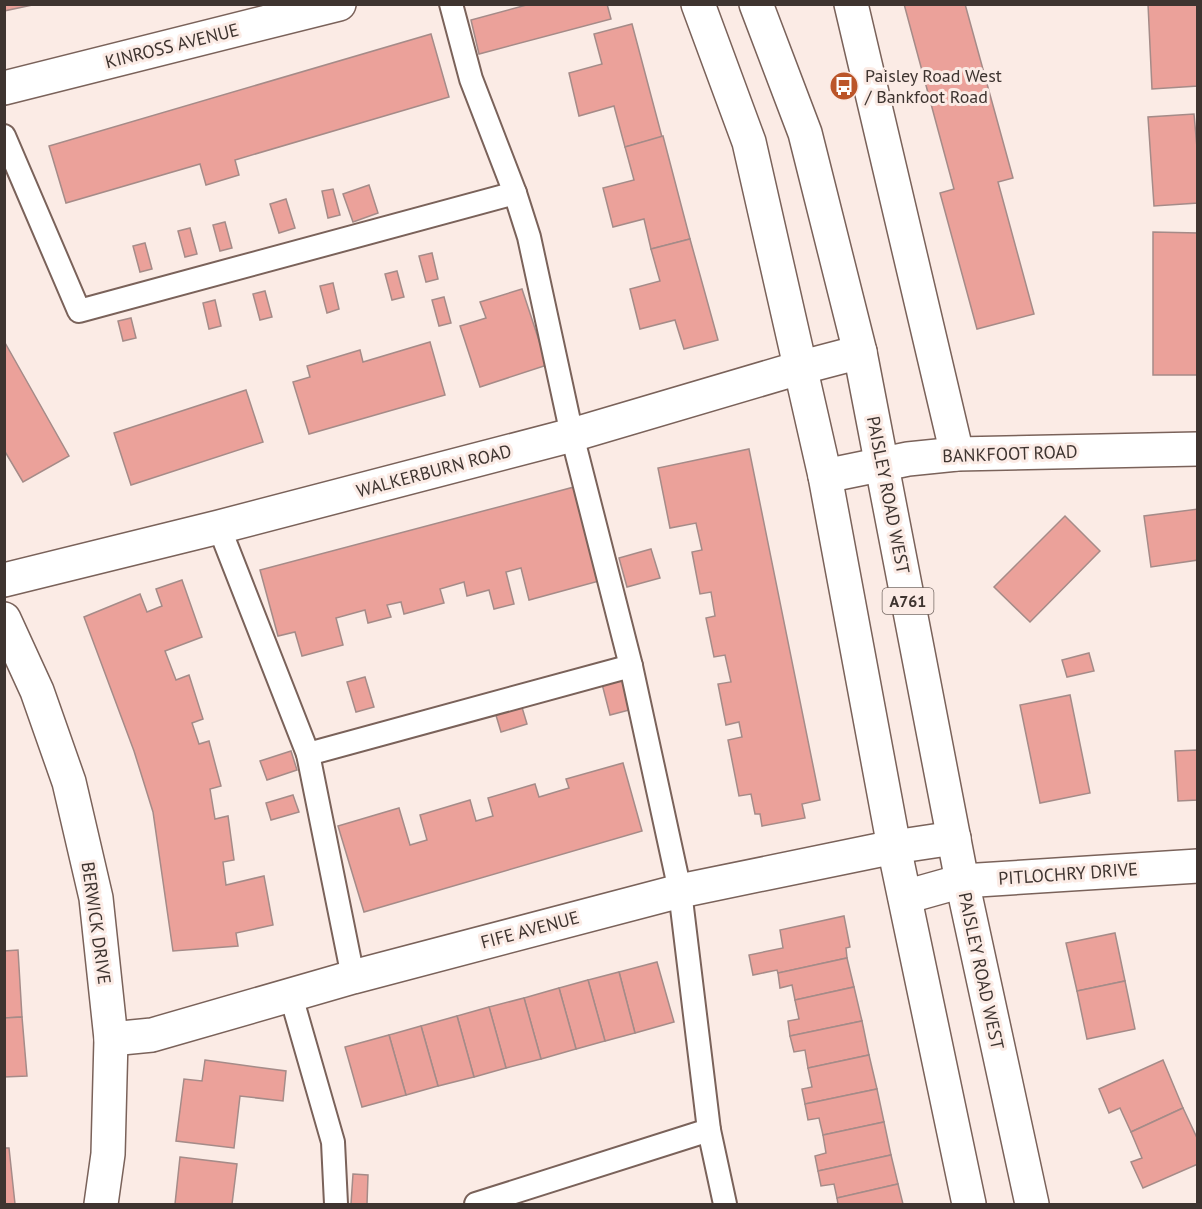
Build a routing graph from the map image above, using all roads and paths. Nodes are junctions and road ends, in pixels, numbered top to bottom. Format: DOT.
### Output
graph roads {
  1 [pos="339,4"];
  2 [pos="451,4"];
  3 [pos="698,4"];
  4 [pos="756,4"];
  5 [pos="851,4"];
  6 [pos="4,88"];
  7 [pos="4,136"];
  8 [pos="515,193"];
  9 [pos="861,352"];
  10 [pos="799,368"];
  11 [pos="572,435"];
  12 [pos="1197,449"];
  13 [pos="957,453"];
  14 [pos="882,464"];
  15 [pos="825,476"];
  16 [pos="219,527"];
  17 [pos="4,580"];
  18 [pos="4,619"];
  19 [pos="631,666"];
  20 [pos="308,754"];
  21 [pos="954,838"];
  22 [pos="894,847"];
  23 [pos="1197,866"];
  24 [pos="962,881"];
  25 [pos="680,891"];
  26 [pos="905,897"];
  27 [pos="353,977"];
  28 [pos="291,996"];
  29 [pos="111,1040"];
  30 [pos="709,1130"];
  31 [pos="101,1204"];
  32 [pos="336,1204"];
  33 [pos="476,1204"];
  34 [pos="725,1204"];
  35 [pos="969,1204"];
  36 [pos="1032,1204"];
  1 -- 6 [label="street, KINROSS AVENUE"];
  2 -- 8 [label="lane"];
  3 -- 10 [label="street"];
  4 -- 9 [label="street, PAISLEY ROAD WEST / A761"];
  5 -- 13 [label="street"];
  7 -- 8 [label="lane"];
  8 -- 11 [label="lane"];
  9 -- 10 [label="street, WALKERBURN ROAD"];
  9 -- 14 [label="street, PAISLEY ROAD WEST / A761"];
  10 -- 11 [label="street, WALKERBURN ROAD"];
  10 -- 15 [label="street"];
  11 -- 16 [label="street, WALKERBURN ROAD"];
  11 -- 19 [label="lane"];
  12 -- 13 [label="street, BANKFOOT ROAD"];
  13 -- 14 [label="street, BANKFOOT ROAD"];
  14 -- 15 [label="street, BANKFOOT ROAD"];
  14 -- 21 [label="street, PAISLEY ROAD WEST / A761"];
  15 -- 22 [label="street"];
  16 -- 17 [label="street, WALKERBURN ROAD"];
  16 -- 20 [label="lane"];
  18 -- 29 [label="street, BERWICK DRIVE"];
  19 -- 20 [label="lane"];
  19 -- 25 [label="lane"];
  20 -- 27 [label="lane"];
  21 -- 22 [label="street, FIFE AVENUE"];
  21 -- 24 [label="street, PAISLEY ROAD WEST / A761"];
  22 -- 25 [label="street, FIFE AVENUE"];
  22 -- 26 [label="street"];
  23 -- 24 [label="street, PITLOCHRY DRIVE"];
  24 -- 26 [label="street, PITLOCHRY DRIVE"];
  24 -- 36 [label="street, PAISLEY ROAD WEST / A761"];
  25 -- 27 [label="street, FIFE AVENUE"];
  25 -- 30 [label="lane"];
  26 -- 35 [label="street"];
  27 -- 28 [label="street, FIFE AVENUE"];
  28 -- 29 [label="street, FIFE AVENUE"];
  28 -- 32 [label="lane"];
  29 -- 31 [label="street, BERWICK DRIVE"];
  30 -- 33 [label="lane"];
  30 -- 34 [label="lane"];
}
